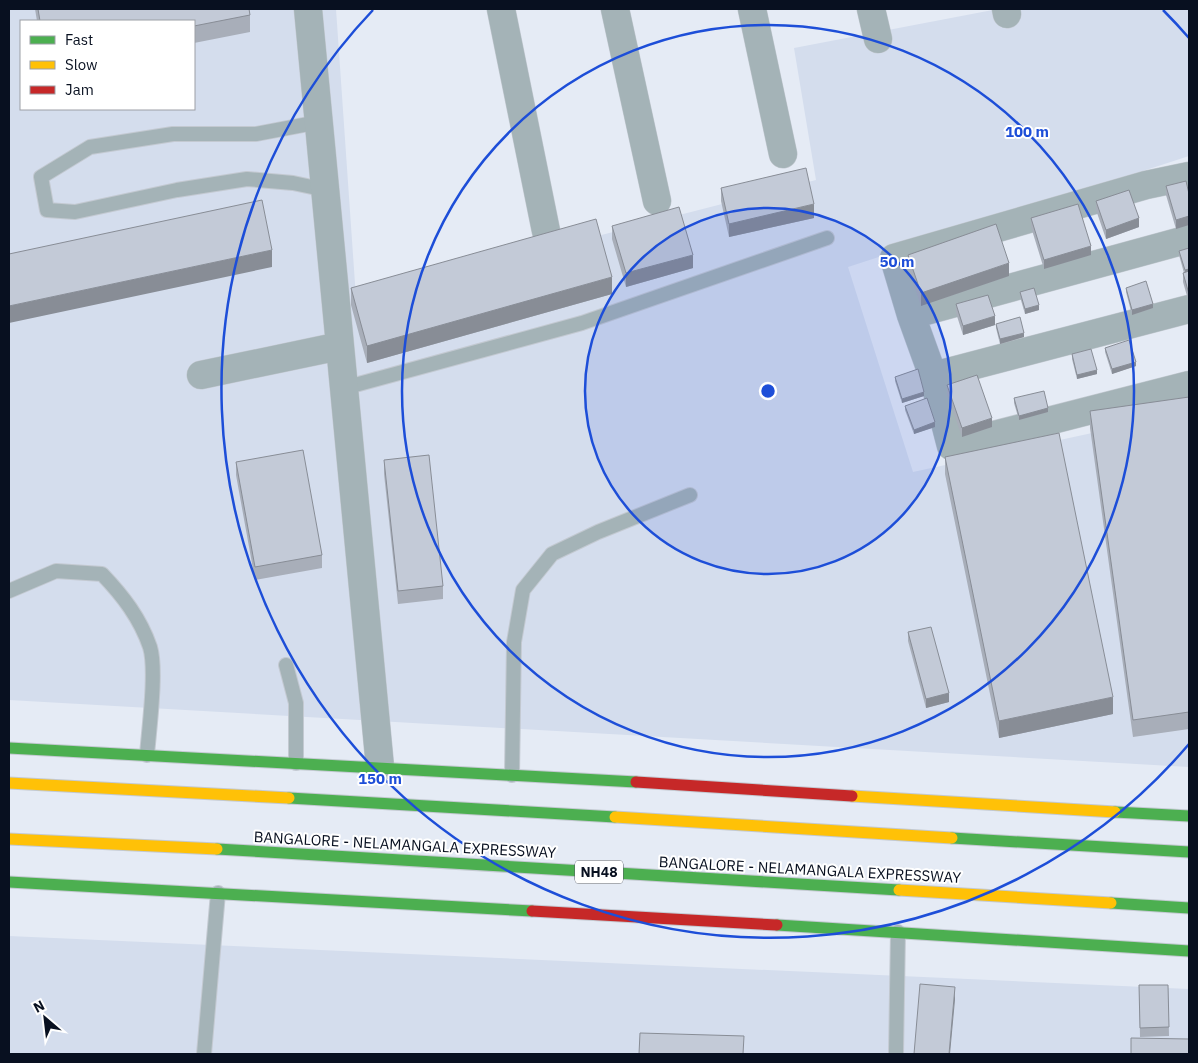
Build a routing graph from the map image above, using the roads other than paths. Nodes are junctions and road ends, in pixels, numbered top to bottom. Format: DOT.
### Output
graph roads {
  1 [pos="308,9"];
  2 [pos="501,9"];
  3 [pos="615,9"];
  4 [pos="752,9"];
  5 [pos="871,9"];
  6 [pos="878,39"];
  7 [pos="319,122"];
  8 [pos="783,154"];
  9 [pos="1189,176"];
  10 [pos="326,190"];
  11 [pos="657,201"];
  12 [pos="546,231"];
  13 [pos="827,238"];
  14 [pos="1189,239"];
  15 [pos="1189,309"];
  16 [pos="911,315"];
  17 [pos="340,346"];
  18 [pos="201,375"];
  19 [pos="933,376"];
  20 [pos="1189,385"];
  21 [pos="344,388"];
  22 [pos="690,495"];
  23 [pos="9,591"];
  24 [pos="286,665"];
  25 [pos="9,748"];
  26 [pos="146,755"];
  27 [pos="296,763"];
  28 [pos="380,767"];
  29 [pos="512,775"];
  30 [pos="9,783"];
  31 [pos="1189,816"];
  32 [pos="9,839"];
  33 [pos="1189,852"];
  34 [pos="9,882"];
  35 [pos="218,893"];
  36 [pos="1189,908"];
  37 [pos="898,932"];
  38 [pos="1189,951"];
  39 [pos="204,1054"];
  40 [pos="896,1054"];
  1 -- 7 [label="street"];
  2 -- 12 [label="street"];
  3 -- 11 [label="street"];
  4 -- 8 [label="street"];
  5 -- 6 [label="street"];
  7 -- 10 [label="street"];
  7 -- 10 [label="lane"];
  9 -- 16 [label="street"];
  10 -- 17 [label="street"];
  13 -- 21 [label="lane"];
  14 -- 16 [label="street"];
  15 -- 19 [label="street"];
  16 -- 19 [label="street"];
  17 -- 18 [label="street"];
  17 -- 21 [label="street"];
  19 -- 20 [label="street"];
  21 -- 28 [label="street"];
  22 -- 29 [label="lane"];
  23 -- 26 [label="lane"];
  24 -- 27 [label="lane"];
  25 -- 26 [label="main road"];
  26 -- 27 [label="main road"];
  27 -- 28 [label="main road"];
  28 -- 29 [label="main road"];
  29 -- 31 [label="main road"];
  30 -- 33 [label="main road"];
  32 -- 36 [label="main road, BANGALORE - NELAMANGALA EXPRESSWAY / NH48"];
  34 -- 35 [label="main road"];
  35 -- 37 [label="main road"];
  35 -- 39 [label="lane"];
  37 -- 38 [label="main road"];
  37 -- 40 [label="lane"];
}
